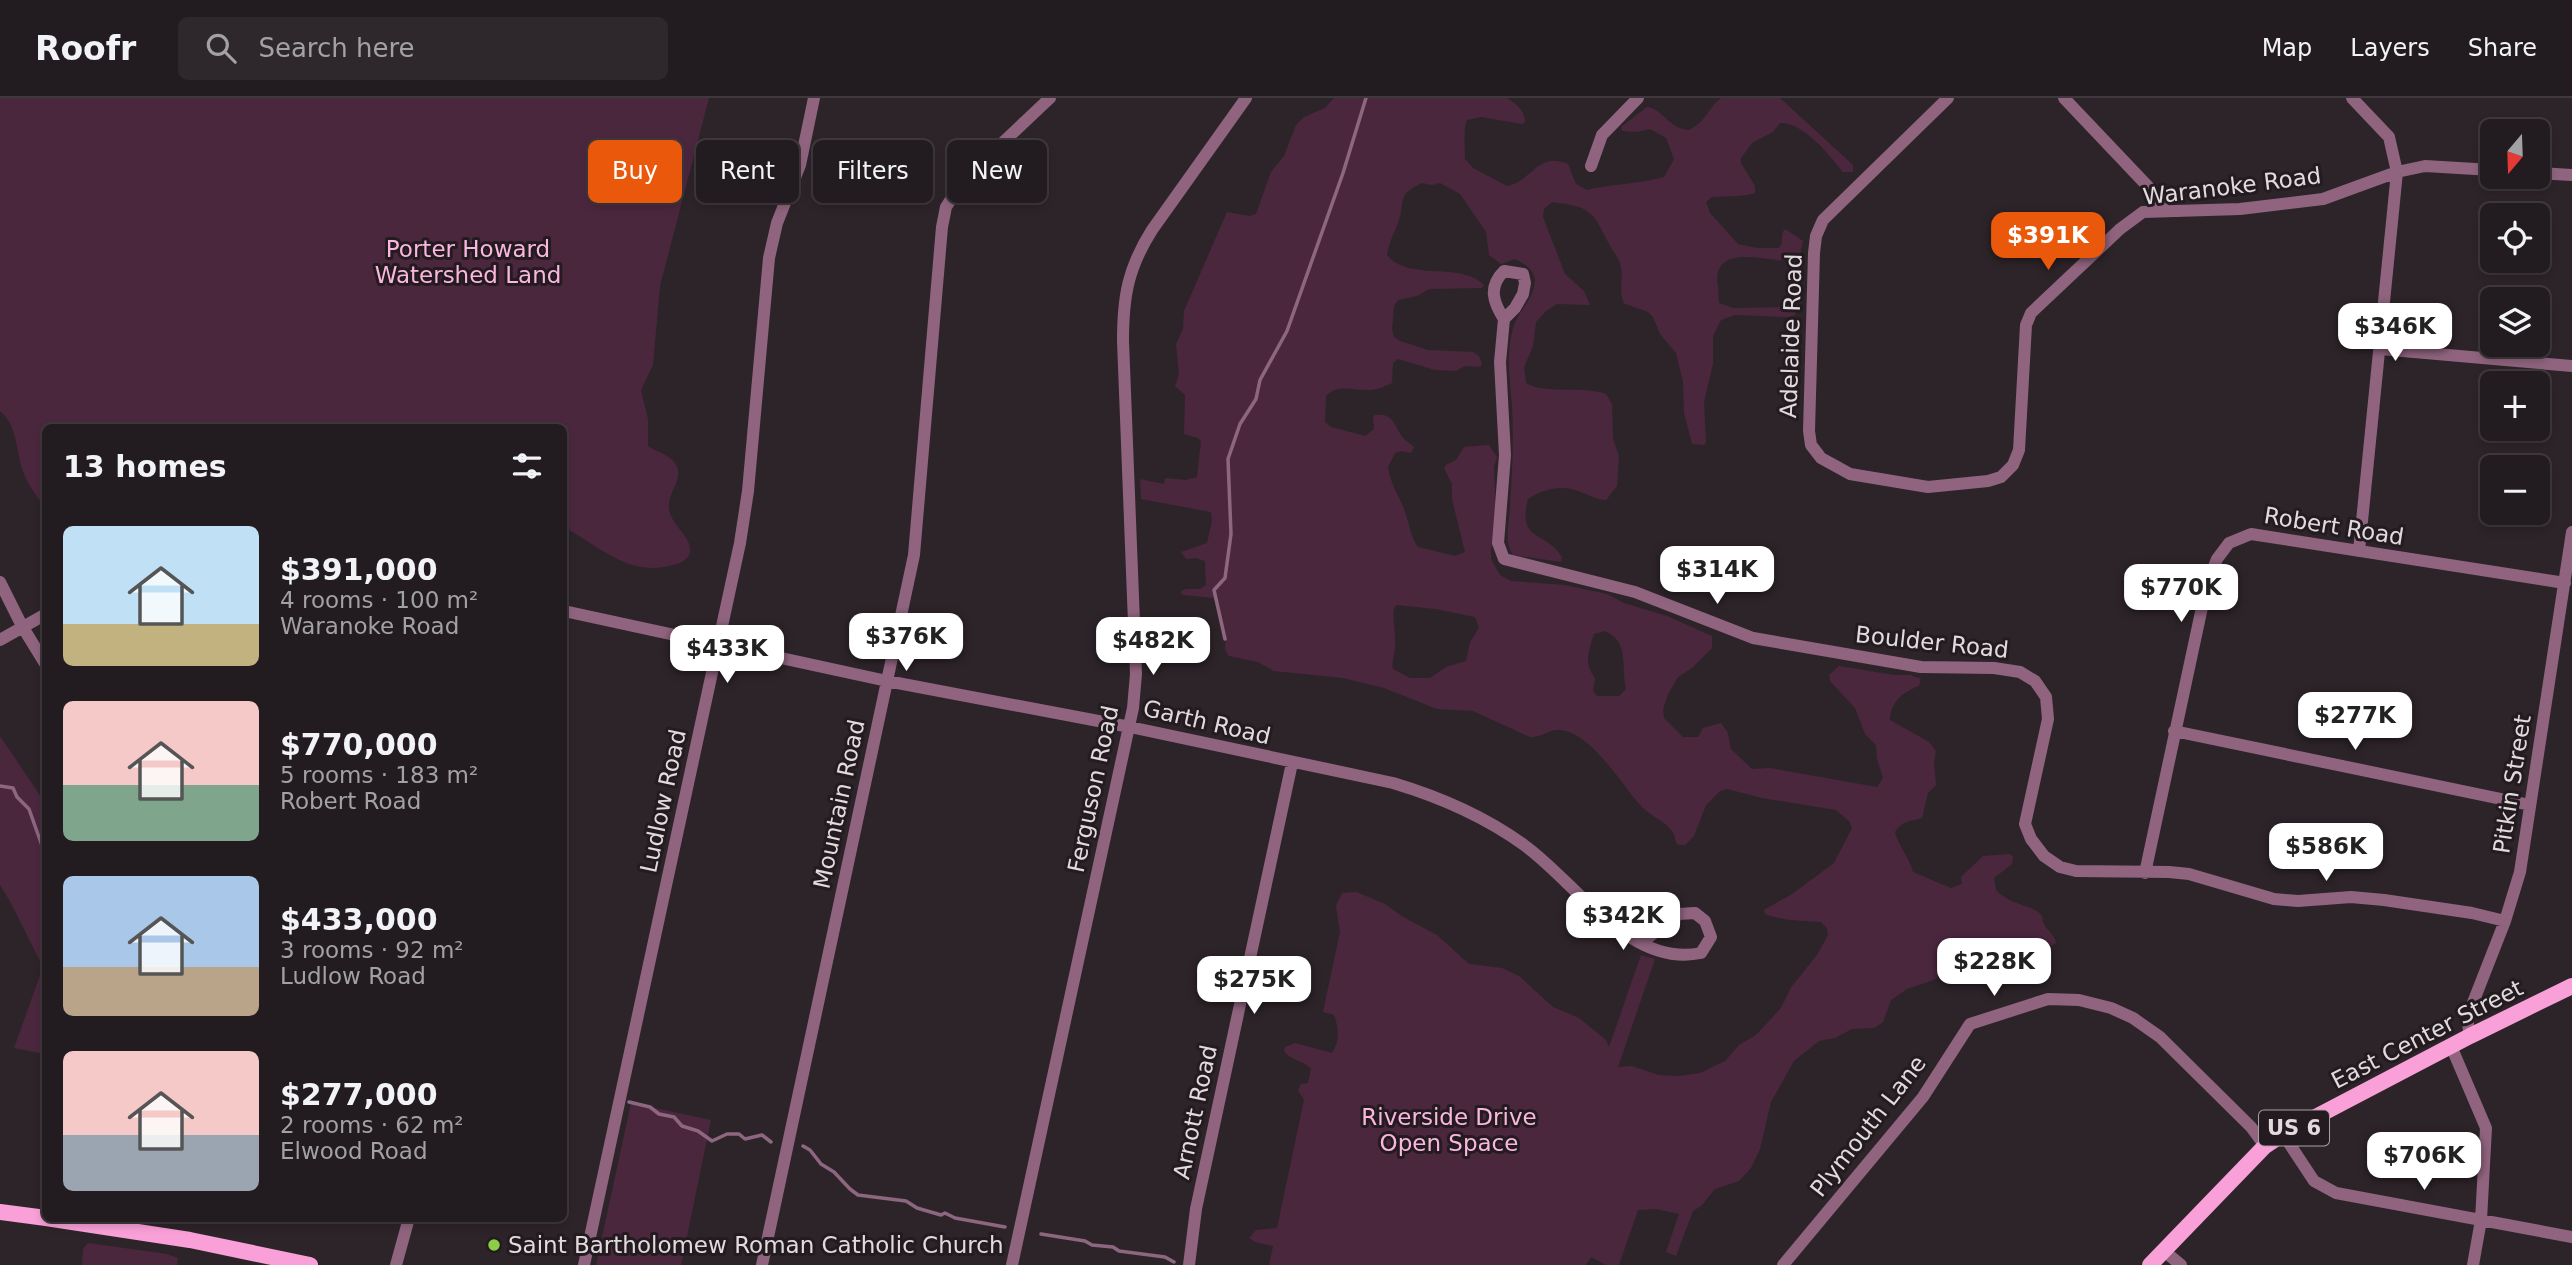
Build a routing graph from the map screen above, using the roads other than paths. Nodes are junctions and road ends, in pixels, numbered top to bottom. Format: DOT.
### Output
graph roads {
  1 [pos="814,98"];
  2 [pos="1049,98"];
  3 [pos="1246,98"];
  4 [pos="1638,98"];
  5 [pos="1948,98"];
  6 [pos="2064,98"];
  7 [pos="2352,98"];
  8 [pos="1591,166"];
  9 [pos="2480,169"];
  10 [pos="2397,172"];
  11 [pos="2550,174"];
  12 [pos="2572,175"];
  13 [pos="2164,210"];
  14 [pos="1504,319"];
  15 [pos="2380,349"];
  16 [pos="2572,366"];
  17 [pos="1821,458"];
  18 [pos="2572,532"];
  19 [pos="2359,551"];
  20 [pos="0,582"];
  21 [pos="2565,583"];
  22 [pos="567,612"];
  23 [pos="42,616"];
  24 [pos="22,626"];
  25 [pos="0,640"];
  26 [pos="719,644"];
  27 [pos="42,658"];
  28 [pos="887,681"];
  29 [pos="1130,727"];
  30 [pos="2174,731"];
  31 [pos="1292,763"];
  32 [pos="2530,805"];
  33 [pos="2145,873"];
  34 [pos="2505,922"];
  35 [pos="1641,943"];
  36 [pos="2572,986"];
  37 [pos="2470,1035"];
  38 [pos="2451,1046"];
  39 [pos="2283,1134"];
  40 [pos="2265,1146"];
  41 [pos="0,1212"];
  42 [pos="42,1217"];
  43 [pos="2481,1220"];
  44 [pos="72,1222"];
  45 [pos="408,1222"];
  46 [pos="2572,1237"];
  47 [pos="2164,1251"];
  48 [pos="310,1265"];
  49 [pos="396,1265"];
  50 [pos="584,1265"];
  51 [pos="762,1265"];
  52 [pos="1012,1265"];
  53 [pos="1189,1265"];
  54 [pos="1783,1265"];
  55 [pos="2150,1265"];
  56 [pos="2181,1265"];
  57 [pos="2473,1265"];
  1 -- 26 [label="street, Ludlow Road"];
  2 -- 28 [label="street, Mountain Road"];
  3 -- 29 [label="street, Ferguson Road"];
  4 -- 8 [label="street"];
  5 -- 17 [label="street, Adelaide Road"];
  6 -- 13 [label="street"];
  7 -- 10 [label="street"];
  9 -- 10 [label="street, Waranoke Road"];
  10 -- 13 [label="street, Waranoke Road"];
  10 -- 15 [label="street"];
  11 -- 12 [label="street"];
  13 -- 17 [label="street, Waranoke Road"];
  14 -- 33 [label="street, Boulder Road"];
  15 -- 16 [label="street"];
  15 -- 19 [label="street"];
  18 -- 21 [label="street, Pitkin Street"];
  19 -- 21 [label="street, Robert Road"];
  19 -- 30 [label="street, Robert Road"];
  20 -- 24 [label="street"];
  21 -- 32 [label="street, Pitkin Street"];
  22 -- 26 [label="street, Garth Road"];
  23 -- 24 [label="street"];
  24 -- 25 [label="street"];
  24 -- 27 [label="street"];
  26 -- 28 [label="street, Garth Road"];
  26 -- 50 [label="street, Ludlow Road"];
  28 -- 29 [label="street, Garth Road"];
  28 -- 51 [label="street, Mountain Road"];
  29 -- 31 [label="street, Garth Road"];
  29 -- 52 [label="street, Ferguson Road"];
  30 -- 32 [label="street"];
  30 -- 33 [label="street, Robert Road"];
  31 -- 35 [label="street, Garth Road"];
  31 -- 53 [label="street, Arnott Road"];
  32 -- 34 [label="street, Pitkin Street"];
  33 -- 34 [label="street, Boulder Road"];
  34 -- 37 [label="street, Pitkin Street"];
  35 -- 35 [label="street, Garth Road"];
  36 -- 37 [label="main road, East Center Street / US 6"];
  37 -- 38 [label="main road, East Center Street / US 6"];
  38 -- 39 [label="main road, East Center Street / US 6"];
  38 -- 43 [label="street"];
  39 -- 40 [label="main road, East Center Street / US 6"];
  39 -- 43 [label="street"];
  40 -- 47 [label="main road, East Center Street / US 6"];
  40 -- 54 [label="street, Plymouth Lane"];
  41 -- 42 [label="main road"];
  43 -- 46 [label="street"];
  43 -- 57 [label="street"];
  44 -- 48 [label="main road"];
  45 -- 49 [label="street"];
  47 -- 55 [label="main road, East Center Street / US 6"];
  47 -- 56 [label="street"];
}
